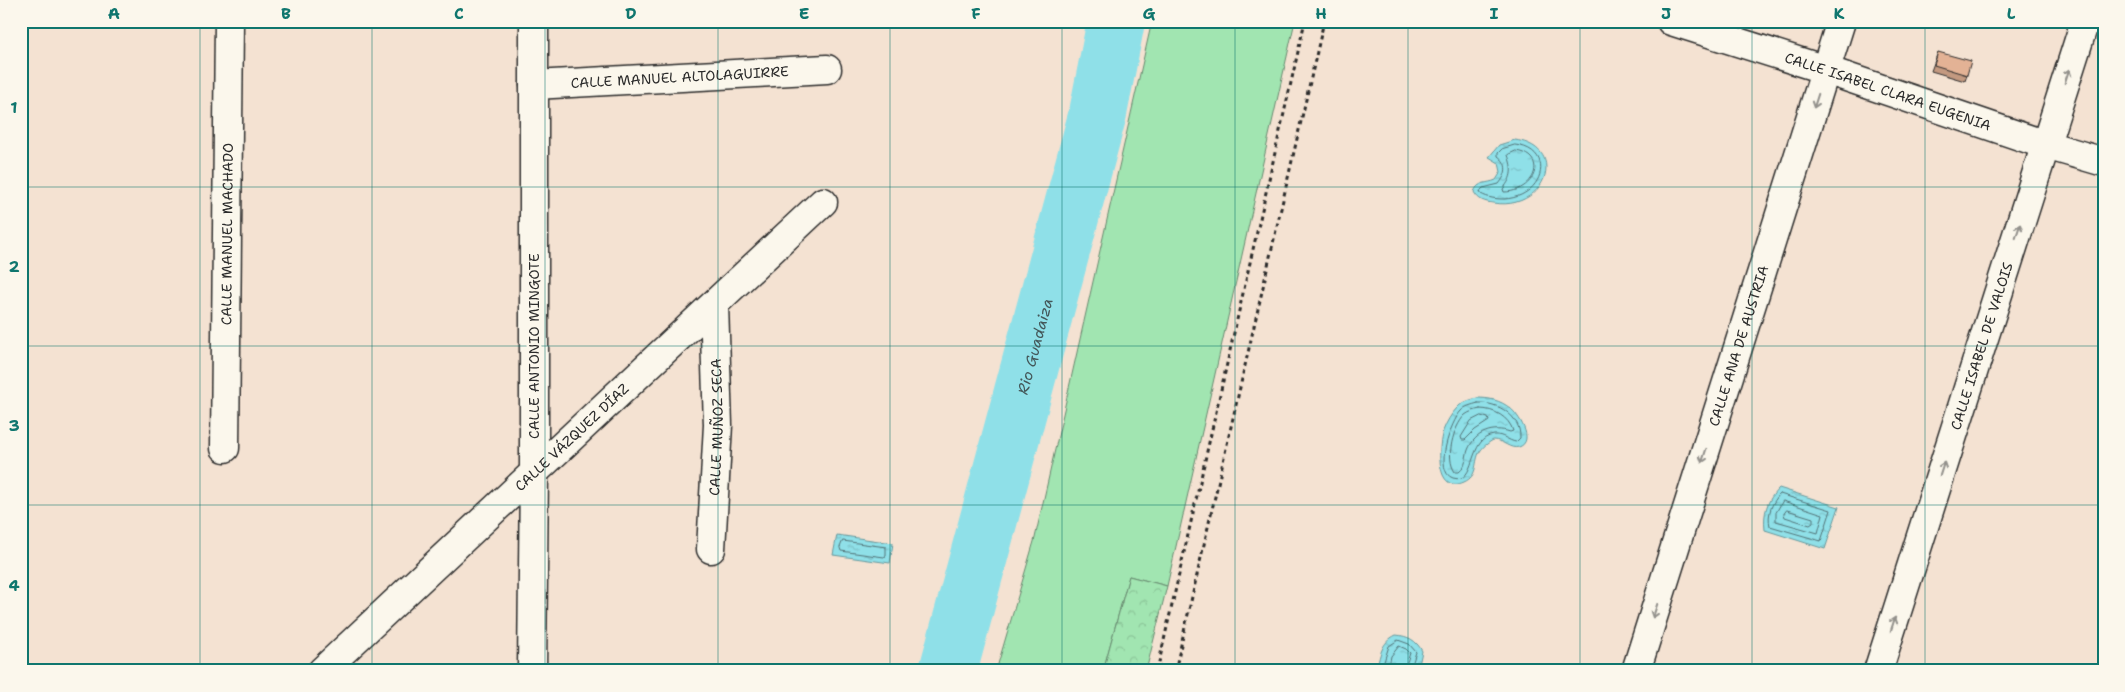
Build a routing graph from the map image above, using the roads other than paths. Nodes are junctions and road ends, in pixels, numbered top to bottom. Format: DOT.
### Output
graph roads {
  1 [pos="229,21"];
  2 [pos="534,21"];
  3 [pos="1671,21"];
  4 [pos="1841,21"];
  5 [pos="2085,21"];
  6 [pos="827,69"];
  7 [pos="1826,70"];
  8 [pos="534,85"];
  9 [pos="2046,145"];
  10 [pos="2104,162"];
  11 [pos="823,202"];
  12 [pos="714,305"];
  13 [pos="225,448"];
  14 [pos="534,470"];
  15 [pos="711,549"];
  16 [pos="322,671"];
  17 [pos="532,671"];
  18 [pos="1636,671"];
  19 [pos="1878,671"];
  1 -- 13 [label="street, CALLE MANUEL MACHADO"];
  2 -- 8 [label="street, CALLE ANTONIO MINGOTE"];
  3 -- 7 [label="street, CALLE ISABEL CLARA EUGENIA"];
  4 -- 7 [label="street, CALLE ANA DE AUSTRIA"];
  9 -- 5 [label="street, CALLE ISABEL DE VALOIS, one-way"];
  6 -- 8 [label="street, CALLE MANUEL ALTOLAGUIRRE"];
  7 -- 9 [label="street, CALLE ISABEL CLARA EUGENIA"];
  7 -- 18 [label="street, CALLE ANA DE AUSTRIA, one-way"];
  8 -- 14 [label="street, CALLE ANTONIO MINGOTE"];
  9 -- 10 [label="street, CALLE ISABEL CLARA EUGENIA"];
  19 -- 9 [label="street, CALLE ISABEL DE VALOIS, one-way"];
  11 -- 12 [label="street, CALLE VÁZQUEZ DÍAZ"];
  12 -- 14 [label="street, CALLE VÁZQUEZ DÍAZ"];
  12 -- 15 [label="street, CALLE MUÑOZ SECA"];
  14 -- 16 [label="street, CALLE VÁZQUEZ DÍAZ"];
  14 -- 17 [label="street, CALLE ANTONIO MINGOTE"];
}
